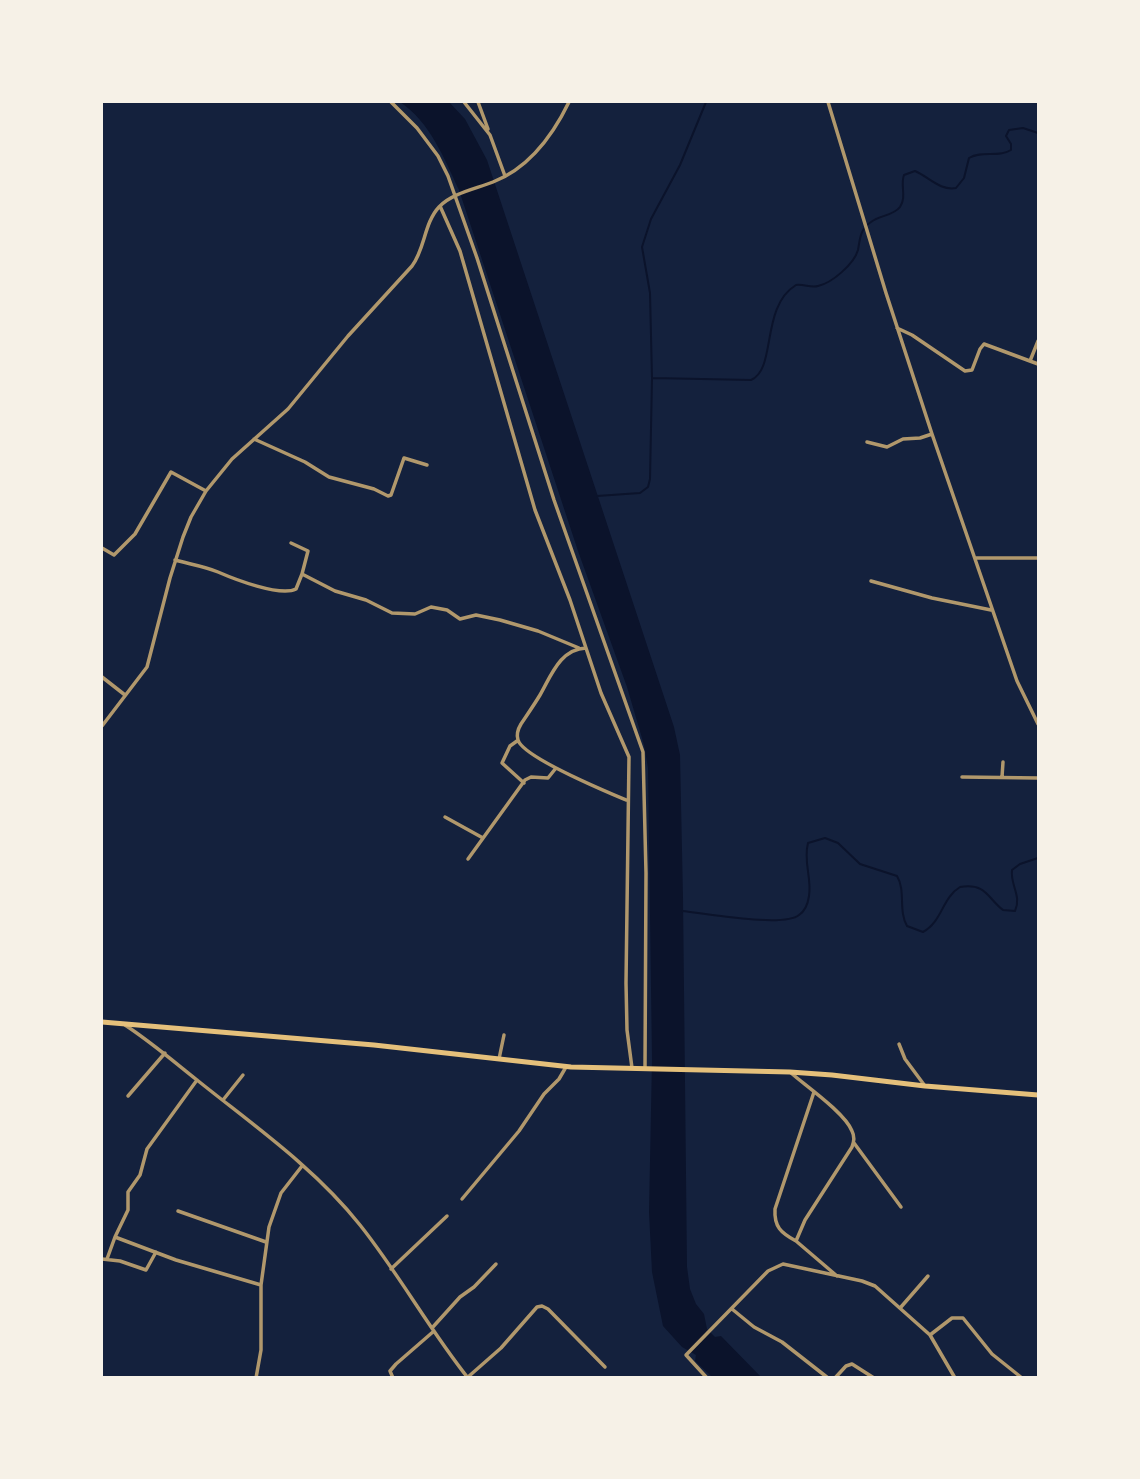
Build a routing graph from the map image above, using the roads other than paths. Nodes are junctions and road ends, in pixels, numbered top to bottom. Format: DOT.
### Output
graph roads {
  1 [pos="391,102"];
  2 [pos="464,102"];
  3 [pos="478,102"];
  4 [pos="569,102"];
  5 [pos="828,102"];
  6 [pos="490,135"];
  7 [pos="505,176"];
  8 [pos="457,196"];
  9 [pos="440,206"];
  10 [pos="897,328"];
  11 [pos="1038,341"];
  12 [pos="1030,361"];
  13 [pos="1038,364"];
  14 [pos="932,435"];
  15 [pos="254,439"];
  16 [pos="867,442"];
  17 [pos="427,465"];
  18 [pos="205,491"];
  19 [pos="291,543"];
  20 [pos="102,548"];
  21 [pos="975,558"];
  22 [pos="1038,558"];
  23 [pos="175,560"];
  24 [pos="302,575"];
  25 [pos="871,581"];
  26 [pos="992,611"];
  27 [pos="579,648"];
  28 [pos="586,648"];
  29 [pos="102,677"];
  30 [pos="125,695"];
  31 [pos="1038,723"];
  32 [pos="102,726"];
  33 [pos="518,740"];
  34 [pos="1003,762"];
  35 [pos="556,768"];
  36 [pos="962,777"];
  37 [pos="1002,777"];
  38 [pos="1038,778"];
  39 [pos="523,783"];
  40 [pos="627,800"];
  41 [pos="445,817"];
  42 [pos="483,838"];
  43 [pos="468,859"];
  44 [pos="102,1022"];
  45 [pos="123,1024"];
  46 [pos="504,1035"];
  47 [pos="899,1044"];
  48 [pos="165,1053"];
  49 [pos="499,1059"];
  50 [pos="566,1067"];
  51 [pos="632,1070"];
  52 [pos="647,1070"];
  53 [pos="790,1072"];
  54 [pos="243,1075"];
  55 [pos="197,1080"];
  56 [pos="925,1086"];
  57 [pos="814,1092"];
  58 [pos="1038,1095"];
  59 [pos="128,1096"];
  60 [pos="223,1100"];
  61 [pos="853,1143"];
  62 [pos="302,1166"];
  63 [pos="462,1199"];
  64 [pos="901,1208"];
  65 [pos="178,1211"];
  66 [pos="447,1216"];
  67 [pos="115,1237"];
  68 [pos="796,1241"];
  69 [pos="266,1242"];
  70 [pos="156,1252"];
  71 [pos="102,1259"];
  72 [pos="107,1259"];
  73 [pos="496,1264"];
  74 [pos="391,1269"];
  75 [pos="928,1276"];
  76 [pos="839,1278"];
  77 [pos="261,1284"];
  78 [pos="901,1307"];
  79 [pos="732,1309"];
  80 [pos="433,1329"];
  81 [pos="930,1335"];
  82 [pos="605,1367"];
  83 [pos="256,1377"];
  84 [pos="393,1377"];
  85 [pos="468,1377"];
  86 [pos="707,1377"];
  87 [pos="828,1377"];
  88 [pos="835,1377"];
  89 [pos="874,1377"];
  90 [pos="955,1377"];
  91 [pos="1022,1377"];
  1 -- 8 [label="street"];
  2 -- 6 [label="street"];
  3 -- 6 [label="street"];
  4 -- 7 [label="street"];
  5 -- 10 [label="street"];
  6 -- 7 [label="street"];
  7 -- 8 [label="street"];
  8 -- 9 [label="street"];
  8 -- 52 [label="street"];
  9 -- 15 [label="street"];
  9 -- 28 [label="street"];
  10 -- 12 [label="street"];
  10 -- 14 [label="street"];
  11 -- 12 [label="street"];
  12 -- 13 [label="street"];
  14 -- 16 [label="street"];
  14 -- 21 [label="street"];
  15 -- 17 [label="street"];
  15 -- 18 [label="street"];
  18 -- 20 [label="street"];
  18 -- 23 [label="street"];
  19 -- 24 [label="street"];
  21 -- 22 [label="street"];
  21 -- 26 [label="street"];
  23 -- 24 [label="street"];
  23 -- 30 [label="street"];
  24 -- 27 [label="street"];
  25 -- 26 [label="street"];
  26 -- 31 [label="street"];
  27 -- 28 [label="street"];
  27 -- 33 [label="street"];
  28 -- 40 [label="street"];
  29 -- 30 [label="street"];
  30 -- 32 [label="street"];
  33 -- 35 [label="street"];
  33 -- 39 [label="street"];
  34 -- 37 [label="street"];
  35 -- 39 [label="street"];
  35 -- 40 [label="street"];
  36 -- 37 [label="street"];
  37 -- 38 [label="street"];
  39 -- 42 [label="street"];
  40 -- 51 [label="street"];
  41 -- 42 [label="street"];
  42 -- 43 [label="street"];
  44 -- 45 [label="main road"];
  45 -- 48 [label="street"];
  45 -- 49 [label="main road"];
  46 -- 49 [label="street"];
  47 -- 56 [label="street"];
  48 -- 55 [label="street"];
  48 -- 59 [label="street"];
  49 -- 50 [label="main road"];
  50 -- 51 [label="main road"];
  50 -- 63 [label="street"];
  51 -- 52 [label="main road"];
  52 -- 53 [label="main road"];
  53 -- 56 [label="main road"];
  53 -- 57 [label="street"];
  54 -- 60 [label="street"];
  55 -- 60 [label="street"];
  55 -- 67 [label="street"];
  56 -- 58 [label="main road"];
  57 -- 61 [label="street"];
  57 -- 68 [label="street"];
  60 -- 62 [label="street"];
  61 -- 64 [label="street"];
  61 -- 68 [label="street"];
  62 -- 69 [label="street"];
  62 -- 74 [label="street"];
  65 -- 69 [label="street"];
  66 -- 74 [label="street"];
  67 -- 70 [label="street"];
  67 -- 72 [label="street"];
  68 -- 76 [label="street"];
  69 -- 77 [label="street"];
  70 -- 72 [label="street"];
  70 -- 77 [label="street"];
  71 -- 72 [label="street"];
  73 -- 80 [label="street"];
  74 -- 80 [label="street"];
  75 -- 78 [label="street"];
  76 -- 78 [label="street"];
  76 -- 79 [label="street"];
  77 -- 83 [label="street"];
  78 -- 81 [label="street"];
  79 -- 86 [label="street"];
  79 -- 87 [label="street"];
  80 -- 84 [label="street"];
  80 -- 85 [label="street"];
  81 -- 90 [label="street"];
  81 -- 91 [label="street"];
  82 -- 85 [label="street"];
  88 -- 89 [label="street"];
}
